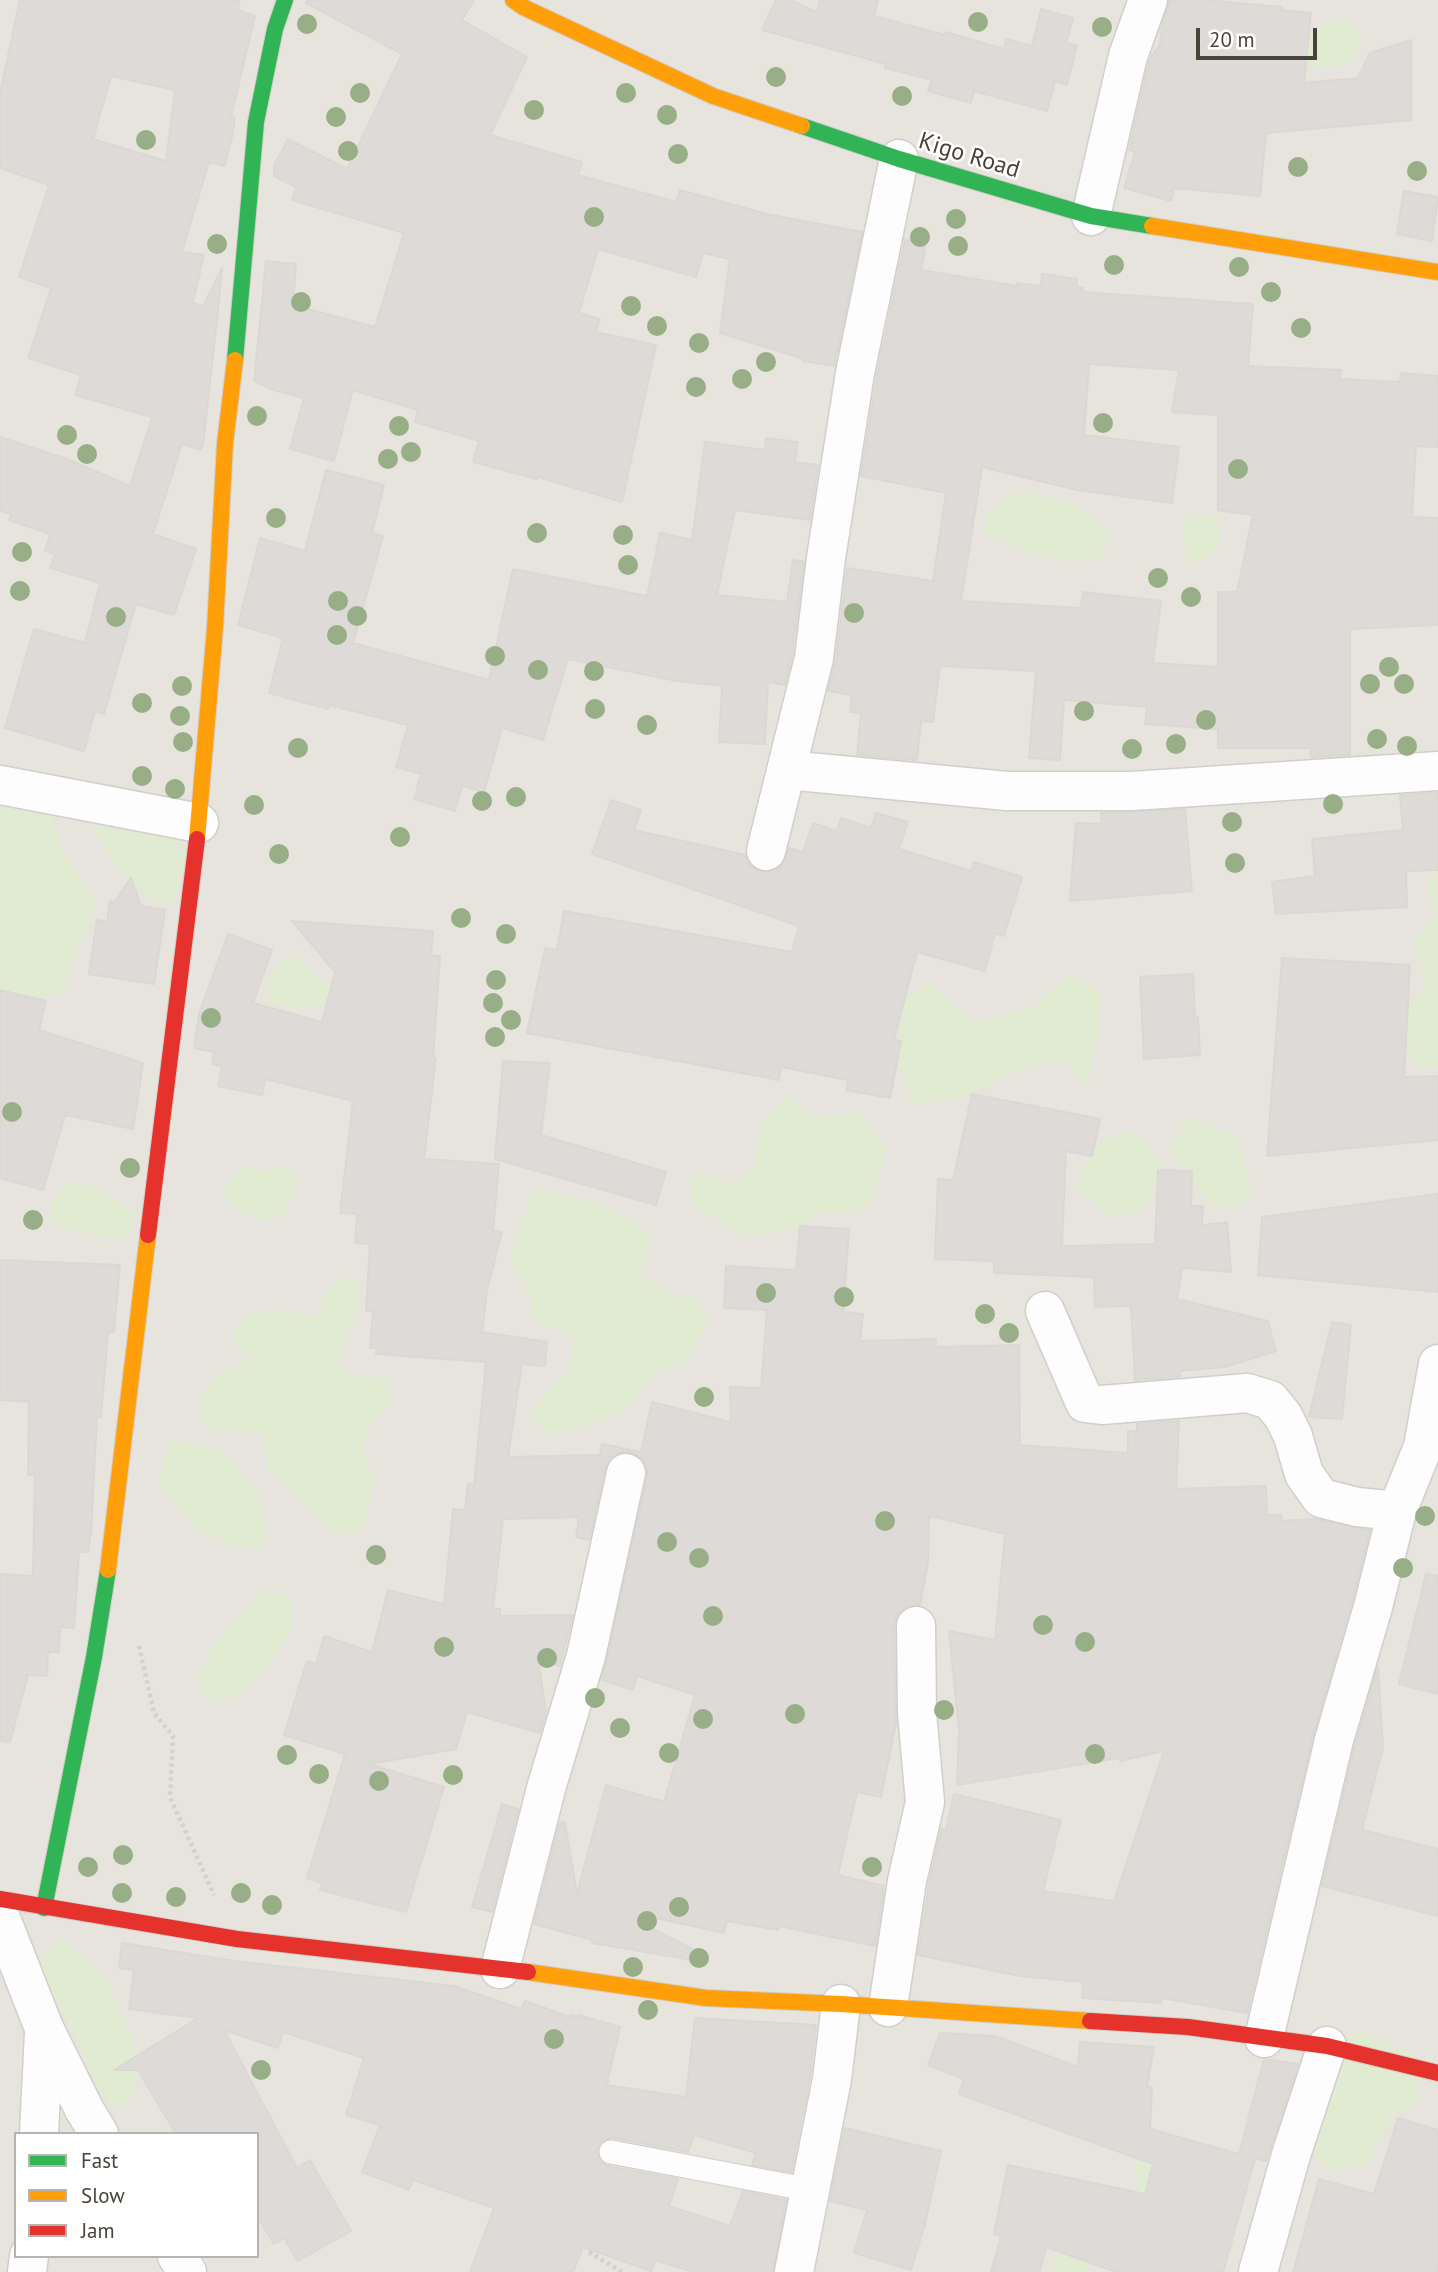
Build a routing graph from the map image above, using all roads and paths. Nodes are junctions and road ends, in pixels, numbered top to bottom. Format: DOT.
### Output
graph roads {
  1 [pos="285,0"];
  2 [pos="513,0"];
  3 [pos="1148,0"];
  4 [pos="899,159"];
  5 [pos="1091,216"];
  6 [pos="1438,272"];
  7 [pos="787,770"];
  8 [pos="1438,771"];
  9 [pos="0,785"];
  10 [pos="199,823"];
  11 [pos="766,851"];
  12 [pos="1045,1311"];
  13 [pos="1438,1364"];
  14 [pos="626,1473"];
  15 [pos="1397,1511"];
  16 [pos="916,1626"];
  17 [pos="137,1637"];
  18 [pos="0,1899"];
  19 [pos="44,1908"];
  20 [pos="0,1916"];
  21 [pos="237,1939"];
  22 [pos="500,1969"];
  23 [pos="841,2004"];
  24 [pos="888,2007"];
  25 [pos="44,2028"];
  26 [pos="1264,2038"];
  27 [pos="1327,2046"];
  28 [pos="1438,2073"];
  29 [pos="39,2132"];
  30 [pos="98,2132"];
  31 [pos="611,2152"];
  32 [pos="811,2190"];
  33 [pos="589,2252"];
  34 [pos="622,2272"];
  35 [pos="794,2272"];
  36 [pos="1258,2272"];
  1 -- 10 [label="street"];
  2 -- 4 [label="street, Kigo Road"];
  3 -- 5 [label="street"];
  4 -- 5 [label="street, Kigo Road"];
  4 -- 7 [label="street"];
  5 -- 6 [label="street, Kigo Road"];
  7 -- 8 [label="street"];
  7 -- 11 [label="street"];
  9 -- 10 [label="street"];
  10 -- 19 [label="street"];
  12 -- 15 [label="street"];
  13 -- 15 [label="street"];
  14 -- 22 [label="street"];
  15 -- 26 [label="street"];
  16 -- 24 [label="street"];
  17 -- 21 [label="path"];
  18 -- 19 [label="street"];
  19 -- 21 [label="street"];
  20 -- 25 [label="street"];
  21 -- 22 [label="street"];
  22 -- 23 [label="street"];
  23 -- 24 [label="street"];
  23 -- 32 [label="street"];
  24 -- 26 [label="street"];
  25 -- 29 [label="street"];
  25 -- 30 [label="street"];
  26 -- 27 [label="street"];
  27 -- 28 [label="street"];
  27 -- 36 [label="street"];
  31 -- 32 [label="lane"];
  32 -- 35 [label="street"];
  33 -- 34 [label="path"];
}
